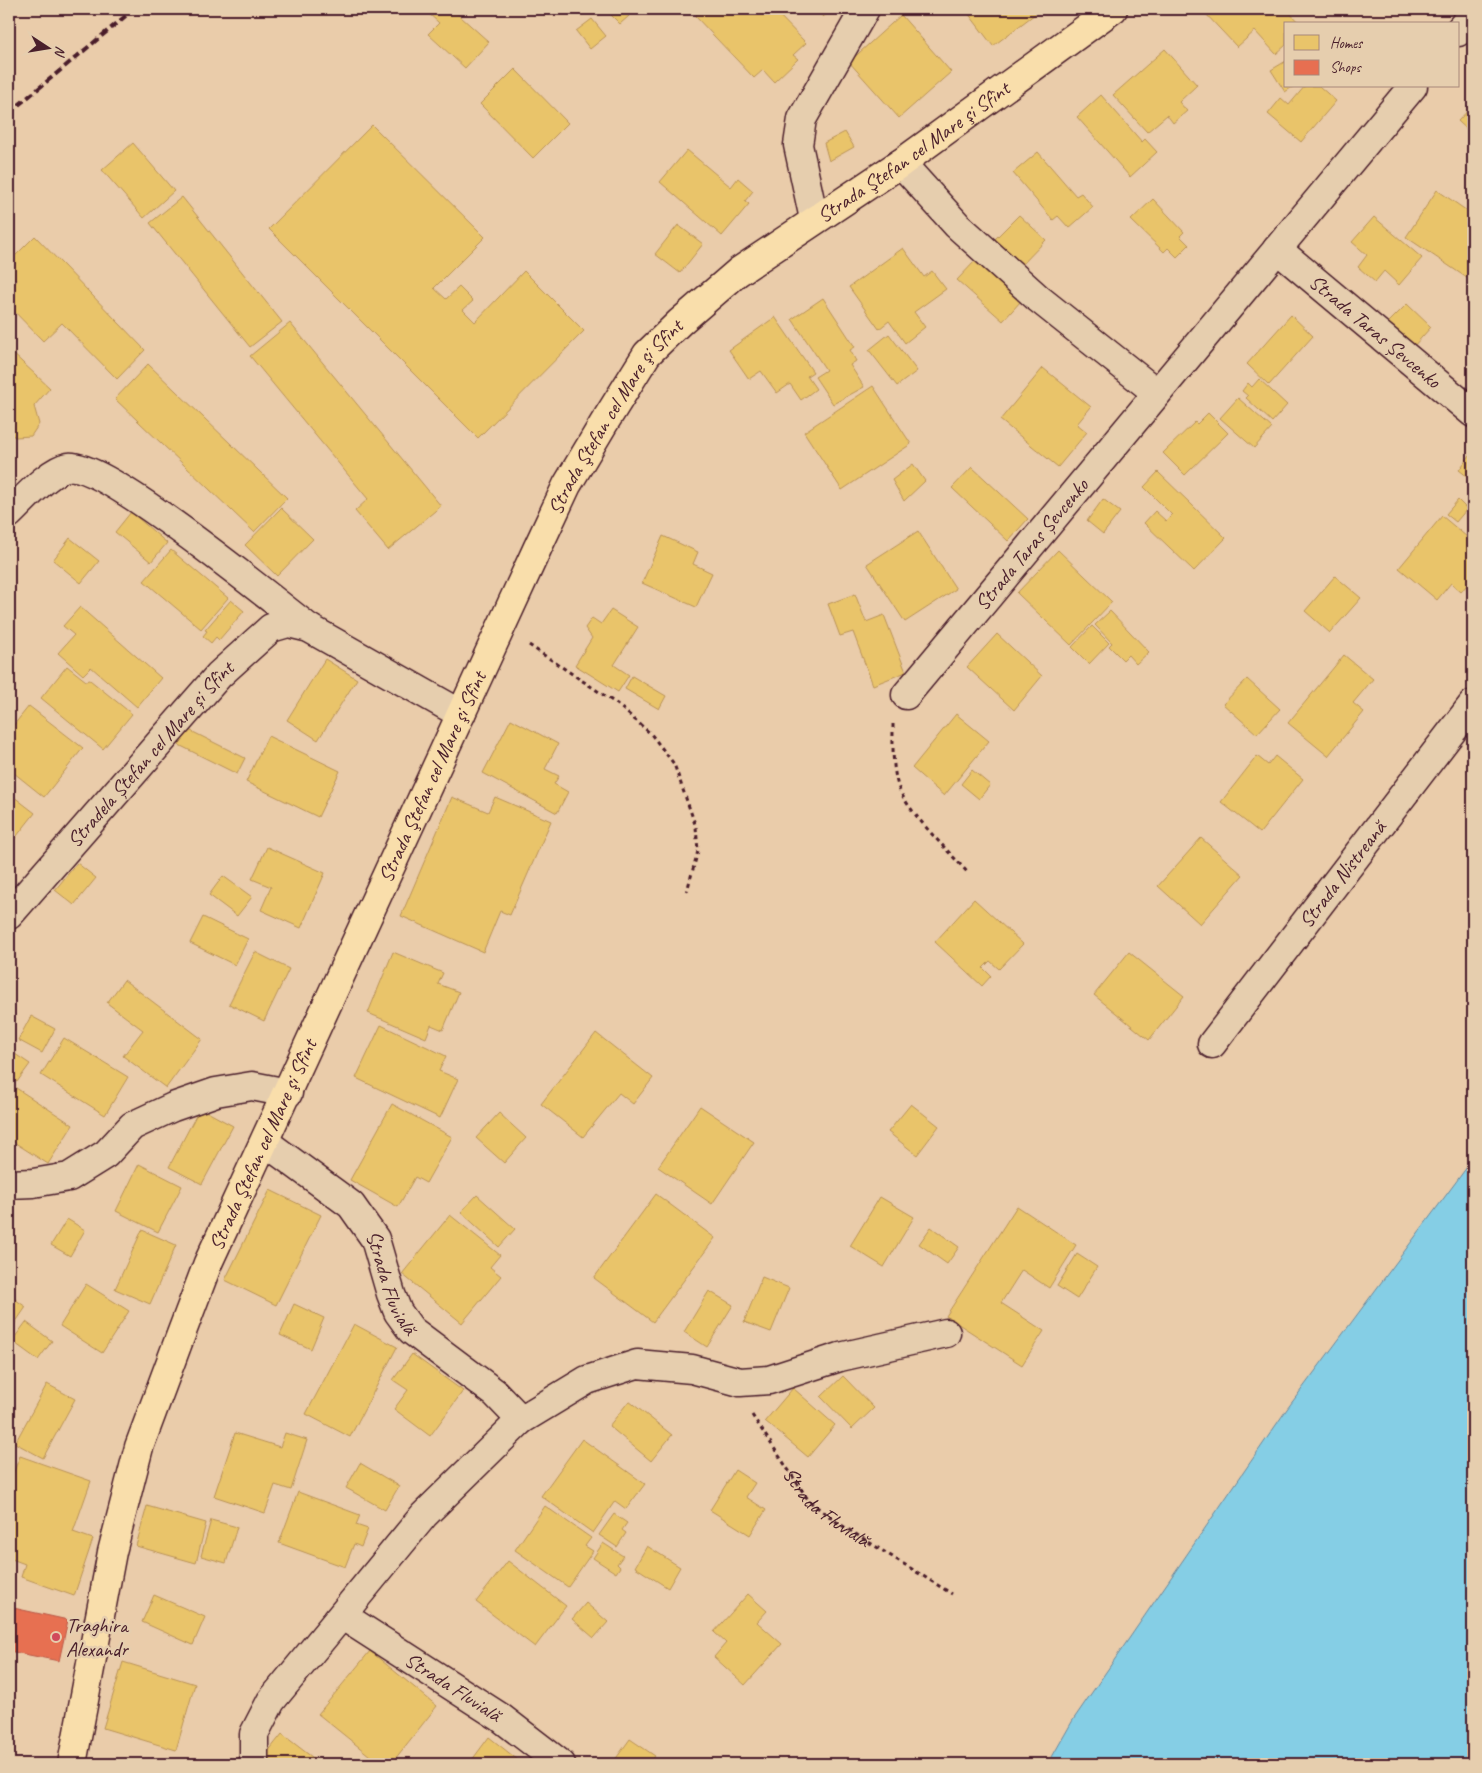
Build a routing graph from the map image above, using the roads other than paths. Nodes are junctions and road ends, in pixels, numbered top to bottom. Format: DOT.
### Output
graph roads {
  1 [pos="865,9"];
  2 [pos="1113,9"];
  3 [pos="1473,14"];
  4 [pos="1460,30"];
  5 [pos="1411,88"];
  6 [pos="902,163"];
  7 [pos="814,220"];
  8 [pos="1277,249"];
  9 [pos="1157,393"];
  10 [pos="1473,413"];
  11 [pos="9,514"];
  12 [pos="309,628"];
  13 [pos="906,695"];
  14 [pos="1473,704"];
  15 [pos="461,714"];
  16 [pos="9,915"];
  17 [pos="1212,1044"];
  18 [pos="288,1093"];
  19 [pos="265,1142"];
  20 [pos="9,1184"];
  21 [pos="946,1333"];
  22 [pos="521,1420"];
  23 [pos="343,1616"];
  24 [pos="72,1764"];
  25 [pos="254,1764"];
  26 [pos="561,1764"];
  1 -- 7 [label="street"];
  2 -- 6 [label="main road, Strada Ştefan cel Mare şi Sfînt"];
  3 -- 4 [label="street"];
  5 -- 8 [label="street, Strada Taras Șevcenko"];
  6 -- 7 [label="main road, Strada Ştefan cel Mare şi Sfînt"];
  6 -- 9 [label="street"];
  7 -- 15 [label="main road, Strada Ştefan cel Mare şi Sfînt"];
  8 -- 9 [label="street, Strada Taras Șevcenko"];
  8 -- 10 [label="street, Strada Taras Șevcenko"];
  9 -- 13 [label="street, Strada Taras Șevcenko"];
  11 -- 12 [label="street, Stradela Ștefan cel Mare și Sfînt"];
  12 -- 15 [label="street, Stradela Ștefan cel Mare și Sfînt"];
  12 -- 16 [label="street, Stradela Ștefan cel Mare și Sfînt"];
  14 -- 17 [label="street, Strada Nistreană"];
  15 -- 18 [label="main road, Strada Ştefan cel Mare şi Sfînt"];
  18 -- 19 [label="main road, Strada Ştefan cel Mare şi Sfînt"];
  18 -- 20 [label="street"];
  19 -- 22 [label="street, Strada Fluvială"];
  19 -- 24 [label="main road, Strada Ştefan cel Mare şi Sfînt"];
  21 -- 22 [label="street"];
  22 -- 23 [label="street"];
  23 -- 25 [label="street"];
  23 -- 26 [label="street, Strada Fluvială"];
}
